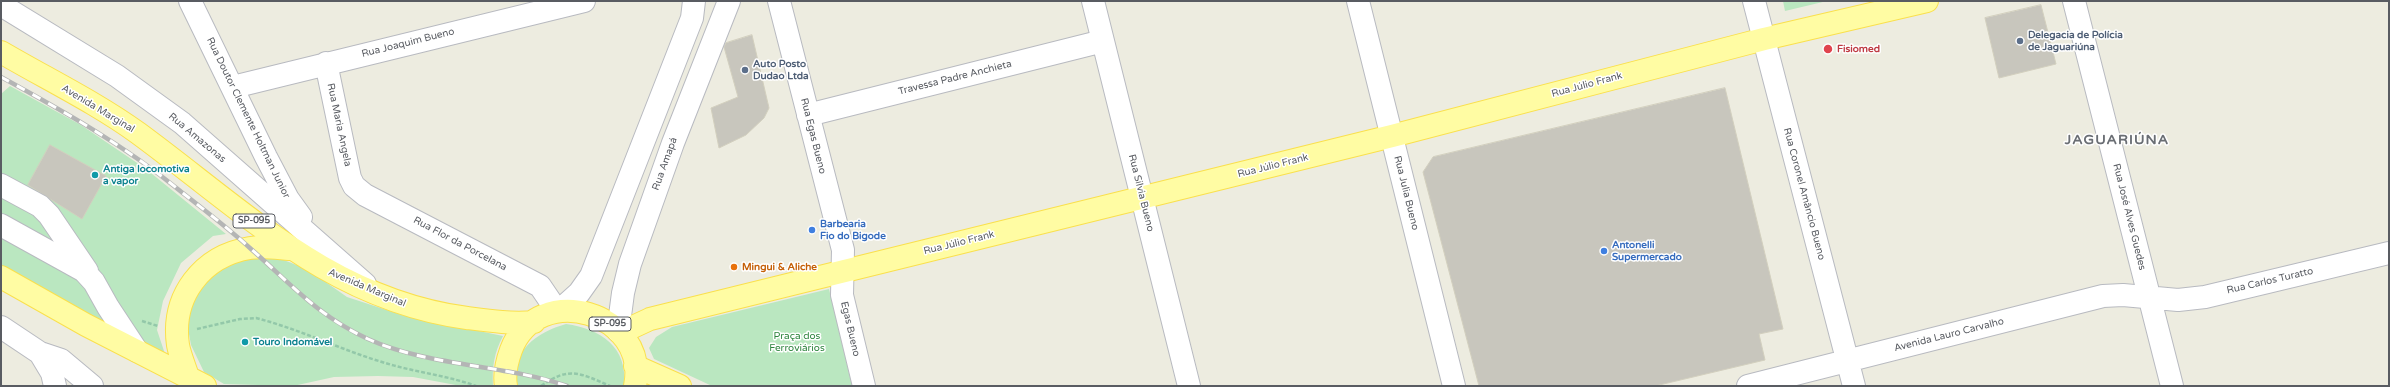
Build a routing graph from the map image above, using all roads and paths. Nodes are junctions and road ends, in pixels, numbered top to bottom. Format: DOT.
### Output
graph roads {
  1 [pos="190,1"];
  2 [pos="584,1"];
  3 [pos="694,1"];
  4 [pos="728,1"];
  5 [pos="779,1"];
  6 [pos="1093,1"];
  7 [pos="1358,1"];
  8 [pos="1754,1"];
  9 [pos="1927,1"];
  10 [pos="2074,1"];
  11 [pos="2,3"];
  12 [pos="1764,39"];
  13 [pos="1103,41"];
  14 [pos="1,52"];
  15 [pos="326,63"];
  16 [pos="233,86"];
  17 [pos="808,115"];
  18 [pos="1392,136"];
  19 [pos="1,185"];
  20 [pos="354,186"];
  21 [pos="1143,198"];
  22 [pos="1,225"];
  23 [pos="289,249"];
  24 [pos="326,251"];
  25 [pos="2389,253"];
  26 [pos="843,272"];
  27 [pos="1,277"];
  28 [pos="94,282"];
  29 [pos="376,294"];
  30 [pos="2150,298"];
  31 [pos="558,311"];
  32 [pos="140,320"];
  33 [pos="534,322"];
  34 [pos="1,327"];
  35 [pos="178,328"];
  36 [pos="619,332"];
  37 [pos="137,351"];
  38 [pos="40,353"];
  39 [pos="1847,361"];
  40 [pos="635,376"];
  41 [pos="191,383"];
  42 [pos="55,386"];
  43 [pos="92,386"];
  44 [pos="476,386"];
  45 [pos="506,386"];
  46 [pos="541,386"];
  47 [pos="610,386"];
  48 [pos="680,386"];
  49 [pos="864,386"];
  50 [pos="1189,386"];
  51 [pos="1454,386"];
  52 [pos="1748,386"];
  53 [pos="1854,386"];
  54 [pos="2172,386"];
  1 -- 16 [label="street, Rua Doutor Clemente Holtman Junior"];
  2 -- 15 [label="street, Rua Joaquim Bueno"];
  3 -- 31 [label="street"];
  4 -- 36 [label="street, Rua Amapá"];
  5 -- 17 [label="street, Rua Egas Bueno"];
  6 -- 13 [label="street, Rua Silvia Bueno"];
  7 -- 18 [label="street, Rua Julia Bueno"];
  8 -- 12 [label="street, Rua Coronel Amâncio Bueno"];
  9 -- 12 [label="main road, Rua Júlio Frank"];
  10 -- 30 [label="street, Rua José Alves Guedes"];
  11 -- 24 [label="street, Rua Amazonas"];
  12 -- 18 [label="main road, Rua Júlio Frank"];
  12 -- 39 [label="street, Rua Coronel Amâncio Bueno"];
  13 -- 17 [label="street, Travessa Padre Anchieta"];
  13 -- 21 [label="street, Rua Silvia Bueno"];
  14 -- 23 [label="main road, Avenida Marginal / SP-095"];
  15 -- 16 [label="street, Rua Joaquim Bueno"];
  15 -- 20 [label="street, Rua Maria Angela"];
  16 -- 24 [label="street, Rua Doutor Clemente Holtman Junior"];
  17 -- 26 [label="street, Rua Egas Bueno"];
  18 -- 21 [label="main road, Rua Júlio Frank"];
  18 -- 51 [label="street, Rua Julia Bueno"];
  19 -- 28 [label="street"];
  20 -- 31 [label="street, Rua Flor da Porcelana"];
  21 -- 26 [label="main road, Rua Júlio Frank"];
  21 -- 50 [label="street, Rua Silvia Bueno"];
  22 -- 28 [label="street"];
  23 -- 29 [label="main road, Avenida Marginal / SP-095"];
  23 -- 35 [label="main road"];
  24 -- 29 [label="street, Rua Amazonas"];
  25 -- 30 [label="street, Rua Carlos Turatto"];
  26 -- 36 [label="main road, Rua Júlio Frank"];
  26 -- 49 [label="street, Egas Bueno"];
  27 -- 37 [label="main road"];
  28 -- 37 [label="street"];
  29 -- 33 [label="main road, Avenida Marginal / SP-095"];
  30 -- 39 [label="street, Avenida Lauro Carvalho"];
  30 -- 54 [label="street, Rua José Alves Guedes"];
  31 -- 33 [label="main road, SP-095"];
  31 -- 36 [label="main road, SP-095"];
  32 -- 35 [label="path"];
  33 -- 45 [label="main road, SP-095"];
  34 -- 38 [label="street"];
  35 -- 41 [label="main road"];
  35 -- 44 [label="path"];
  36 -- 40 [label="main road, SP-095"];
  37 -- 41 [label="main road"];
  38 -- 42 [label="street"];
  38 -- 43 [label="street"];
  39 -- 52 [label="street, Avenida Lauro Carvalho"];
  39 -- 53 [label="street, Rua Coronel Amâncio Bueno"];
  40 -- 48 [label="main road, SP-095"];
  46 -- 47 [label="path"];
}
